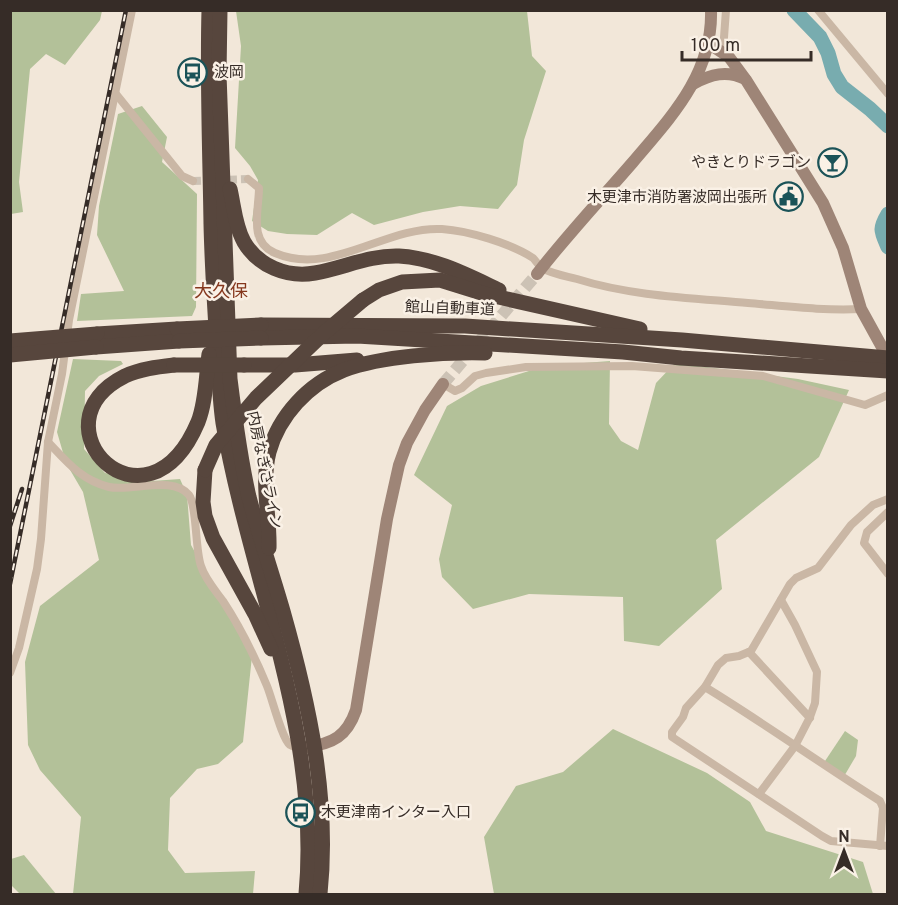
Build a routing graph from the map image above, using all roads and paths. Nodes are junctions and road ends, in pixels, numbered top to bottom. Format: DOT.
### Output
graph roads {
  1 [pos="132,10"];
  2 [pos="209,10"];
  3 [pos="220,10"];
  4 [pos="711,10"];
  5 [pos="726,10"];
  6 [pos="818,10"];
  7 [pos="708,43"];
  8 [pos="723,51"];
  9 [pos="746,80"];
  10 [pos="693,84"];
  11 [pos="116,94"];
  12 [pos="888,94"];
  13 [pos="223,150"];
  14 [pos="248,179"];
  15 [pos="193,181"];
  16 [pos="539,271"];
  17 [pos="212,282"];
  18 [pos="861,309"];
  19 [pos="561,312"];
  20 [pos="261,332"];
  21 [pos="10,341"];
  22 [pos="96,341"];
  23 [pos="623,352"];
  24 [pos="827,353"];
  25 [pos="10,355"];
  26 [pos="420,356"];
  27 [pos="888,358"];
  28 [pos="849,362"];
  29 [pos="888,371"];
  30 [pos="443,384"];
  31 [pos="888,395"];
  32 [pos="48,442"];
  33 [pos="888,499"];
  34 [pos="888,512"];
  35 [pos="268,565"];
  36 [pos="888,574"];
  37 [pos="781,600"];
  38 [pos="749,652"];
  39 [pos="10,673"];
  40 [pos="285,679"];
  41 [pos="705,687"];
  42 [pos="810,718"];
  43 [pos="315,746"];
  44 [pos="795,746"];
  45 [pos="299,748"];
  46 [pos="759,794"];
  47 [pos="884,846"];
  48 [pos="306,894"];
  49 [pos="320,894"];
  1 -- 11 [label="street"];
  2 -- 17 [label="highway, 内房なぎさライン"];
  3 -- 13 [label="highway, 内房なぎさライン"];
  4 -- 7 [label="street"];
  5 -- 8 [label="street"];
  6 -- 12 [label="street"];
  7 -- 8 [label="street"];
  7 -- 10 [label="street"];
  8 -- 9 [label="street"];
  9 -- 10 [label="street"];
  9 -- 18 [label="street"];
  10 -- 16 [label="street"];
  11 -- 15 [label="street"];
  11 -- 32 [label="street"];
  13 -- 19 [label="highway"];
  13 -- 35 [label="highway, 内房なぎさライン"];
  14 -- 16 [label="street"];
  16 -- 18 [label="street"];
  17 -- 26 [label="highway, bridge"];
  17 -- 40 [label="highway, 内房なぎさライン"];
  18 -- 27 [label="street"];
  19 -- 24 [label="highway"];
  19 -- 40 [label="highway, bridge"];
  20 -- 22 [label="highway, 館山自動車道, bridge"];
  20 -- 23 [label="highway, 館山自動車道"];
  20 -- 24 [label="highway, 館山自動車道"];
  21 -- 22 [label="highway, 館山自動車道, bridge"];
  22 -- 25 [label="highway, 館山自動車道, bridge"];
  23 -- 26 [label="highway"];
  23 -- 28 [label="highway, 館山自動車道"];
  24 -- 28 [label="highway, 館山自動車道"];
  26 -- 35 [label="highway"];
  27 -- 28 [label="highway, 館山自動車道"];
  28 -- 29 [label="highway, 館山自動車道"];
  30 -- 31 [label="street"];
  30 -- 43 [label="street"];
  32 -- 39 [label="street"];
  32 -- 45 [label="street"];
  33 -- 37 [label="street"];
  34 -- 36 [label="street"];
  35 -- 43 [label="highway, 内房なぎさライン"];
  37 -- 38 [label="street"];
  37 -- 42 [label="street"];
  38 -- 41 [label="street"];
  38 -- 42 [label="street"];
  40 -- 45 [label="highway, 内房なぎさライン"];
  41 -- 44 [label="street"];
  41 -- 46 [label="street"];
  42 -- 44 [label="street"];
  43 -- 45 [label="street"];
  43 -- 49 [label="highway, 内房なぎさライン"];
  44 -- 46 [label="street"];
  44 -- 47 [label="street"];
  45 -- 48 [label="highway, 内房なぎさライン"];
  46 -- 47 [label="street"];
}
